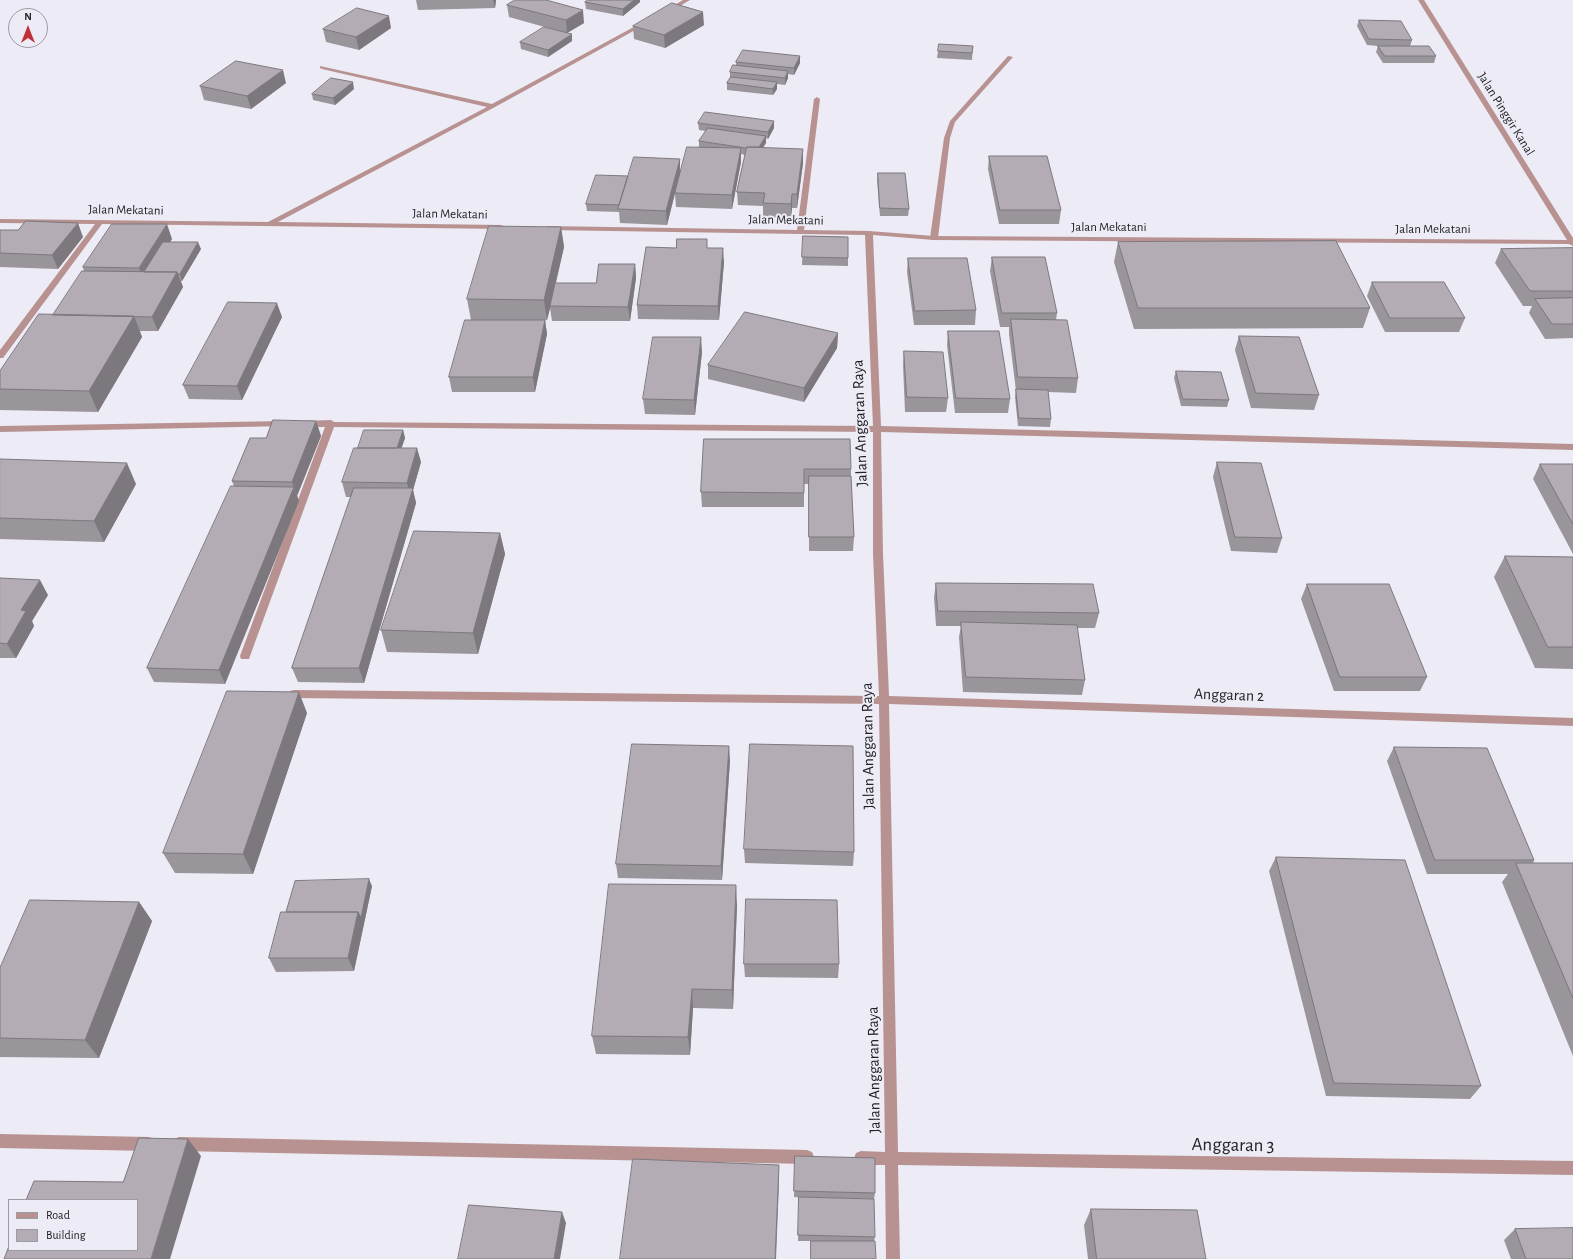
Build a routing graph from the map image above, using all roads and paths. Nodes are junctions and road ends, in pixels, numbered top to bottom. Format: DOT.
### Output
graph roads {
  1 [pos="687,0"];
  2 [pos="1421,0"];
  3 [pos="659,15"];
  4 [pos="652,19"];
  5 [pos="1010,57"];
  6 [pos="322,67"];
  7 [pos="817,99"];
  8 [pos="493,106"];
  9 [pos="0,221"];
  10 [pos="100,222"];
  11 [pos="269,224"];
  12 [pos="511,227"];
  13 [pos="542,228"];
  14 [pos="800,232"];
  15 [pos="869,233"];
  16 [pos="934,238"];
  17 [pos="1572,242"];
  18 [pos="0,356"];
  19 [pos="331,423"];
  20 [pos="0,429"];
  21 [pos="877,429"];
  22 [pos="1573,447"];
  23 [pos="246,656"];
  24 [pos="294,694"];
  25 [pos="884,700"];
  26 [pos="1573,722"];
  27 [pos="0,1140"];
  28 [pos="820,1157"];
  29 [pos="844,1158"];
  30 [pos="892,1159"];
  31 [pos="1573,1168"];
  32 [pos="893,1259"];
  1 -- 3 [label="street"];
  2 -- 17 [label="street, Jalan Pinggir Kanal"];
  4 -- 8 [label="street"];
  5 -- 16 [label="street"];
  6 -- 8 [label="street"];
  7 -- 14 [label="street"];
  8 -- 11 [label="street"];
  9 -- 10 [label="street, Jalan Mekatani"];
  10 -- 11 [label="street, Jalan Mekatani"];
  10 -- 18 [label="street"];
  11 -- 12 [label="street, Jalan Mekatani"];
  13 -- 14 [label="street, Jalan Mekatani"];
  14 -- 15 [label="street, Jalan Mekatani"];
  15 -- 16 [label="street, Jalan Mekatani"];
  15 -- 21 [label="street, Jalan Anggaran Raya"];
  16 -- 17 [label="street, Jalan Mekatani"];
  19 -- 20 [label="street"];
  19 -- 21 [label="street"];
  19 -- 23 [label="street"];
  21 -- 22 [label="street"];
  21 -- 25 [label="street, Jalan Anggaran Raya"];
  24 -- 25 [label="street, Anggaran 2"];
  25 -- 26 [label="street, Anggaran 2"];
  25 -- 30 [label="street, Jalan Anggaran Raya"];
  27 -- 28 [label="street"];
  29 -- 30 [label="street, Anggaran 3"];
  30 -- 31 [label="street, Anggaran 3"];
  30 -- 32 [label="street, Jalan Anggaran Raya"];
}
